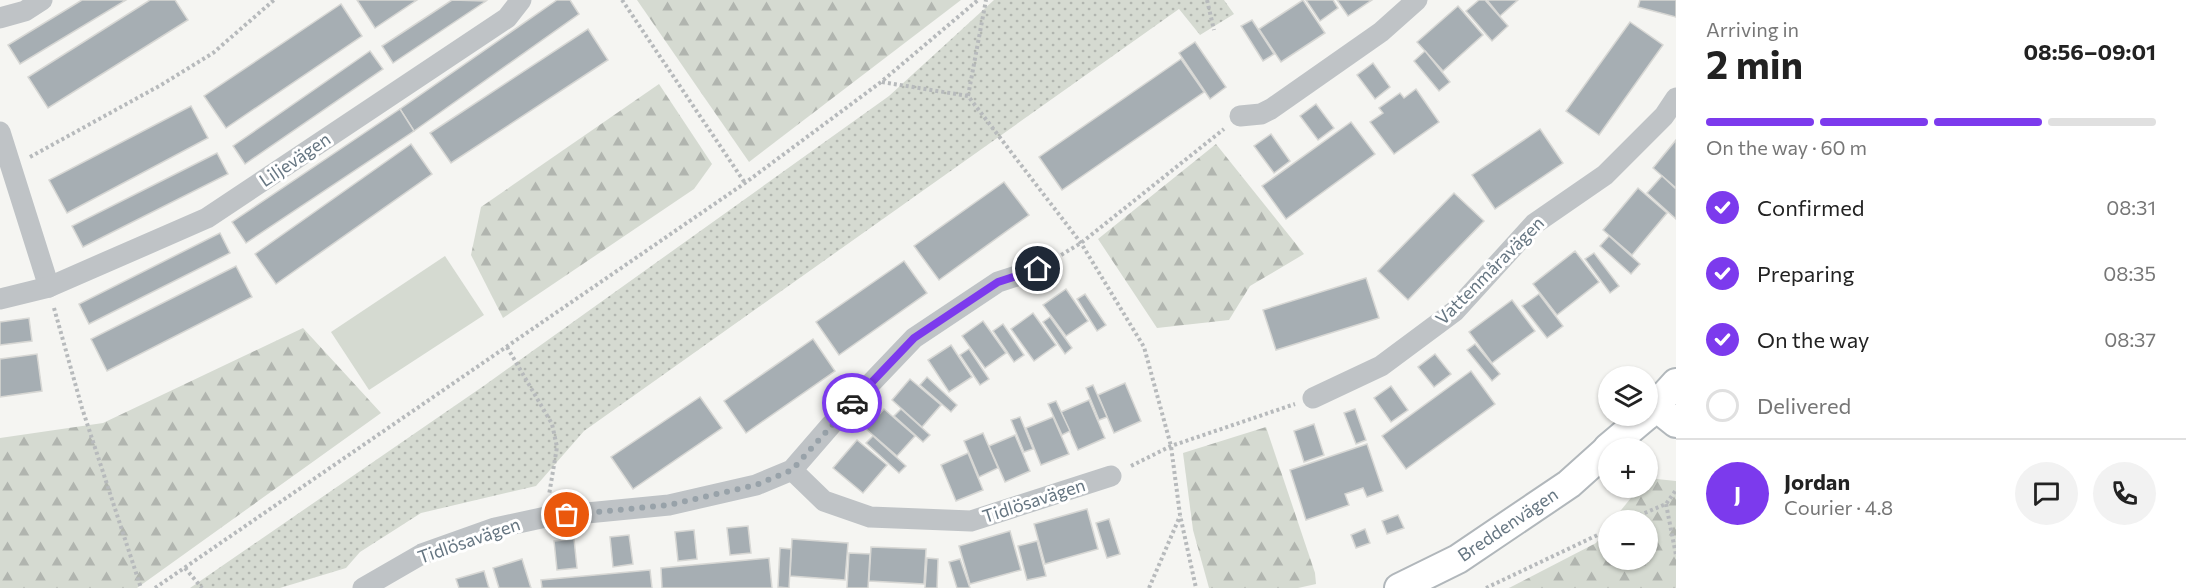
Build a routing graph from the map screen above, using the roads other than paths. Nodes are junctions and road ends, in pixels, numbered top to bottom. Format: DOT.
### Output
graph roads {
  1 [pos="42,0"];
  2 [pos="521,0"];
  3 [pos="1417,0"];
  4 [pos="0,18"];
  5 [pos="1676,98"];
  6 [pos="1240,116"];
  7 [pos="0,132"];
  8 [pos="1038,269"];
  9 [pos="49,287"];
  10 [pos="0,299"];
  11 [pos="1676,383"];
  12 [pos="1313,398"];
  13 [pos="1658,412"];
  14 [pos="1640,426"];
  15 [pos="1624,438"];
  16 [pos="1598,458"];
  17 [pos="792,470"];
  18 [pos="1111,476"];
  19 [pos="363,588"];
  20 [pos="1399,588"];
  1 -- 4 [label="street"];
  2 -- 9 [label="street, Liljevägen"];
  3 -- 6 [label="street"];
  5 -- 12 [label="street, Vattenmåravägen"];
  7 -- 9 [label="street"];
  8 -- 17 [label="street, Tidlösavägen"];
  9 -- 10 [label="street, Liljevägen"];
  11 -- 13 [label="street, Breddenvägen"];
  14 -- 15 [label="street, Breddenvägen"];
  16 -- 20 [label="street, Breddenvägen"];
  17 -- 18 [label="street, Tidlösavägen"];
  17 -- 19 [label="street, Tidlösavägen"];
}
